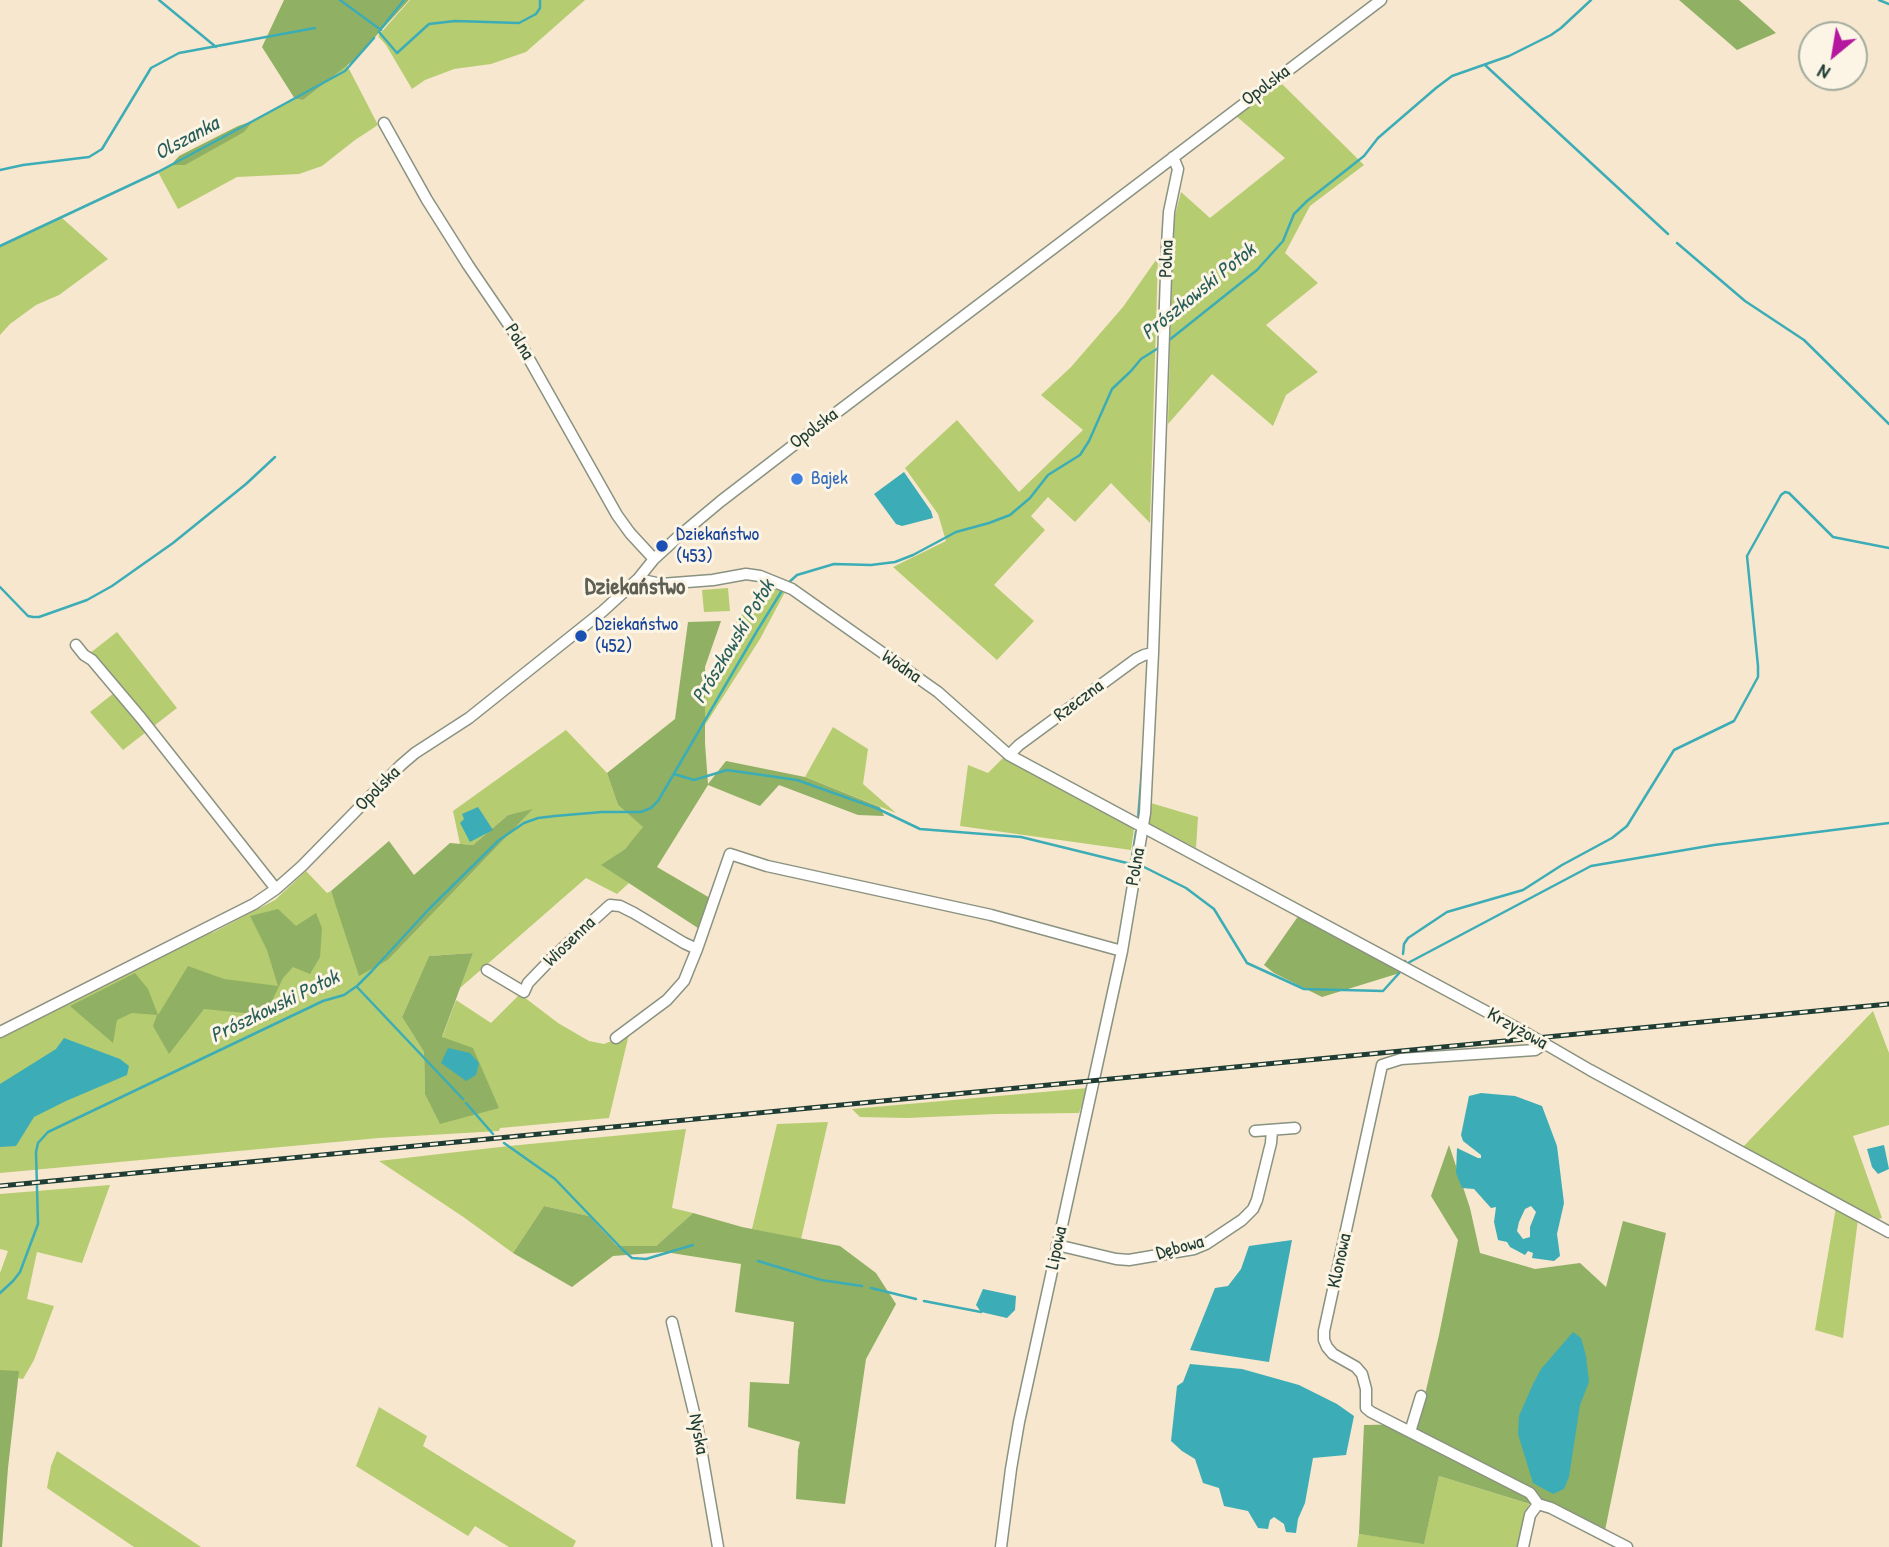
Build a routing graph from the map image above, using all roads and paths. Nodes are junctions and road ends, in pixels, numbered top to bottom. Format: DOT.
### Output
graph roads {
  1 [pos="1381,0"];
  2 [pos="384,123"];
  3 [pos="1173,157"];
  4 [pos="654,559"];
  5 [pos="638,579"];
  6 [pos="76,645"];
  7 [pos="1153,653"];
  8 [pos="1009,755"];
  9 [pos="1143,828"];
  10 [pos="276,889"];
  11 [pos="697,949"];
  12 [pos="1122,951"];
  13 [pos="487,970"];
  14 [pos="0,1032"];
  15 [pos="616,1038"];
  16 [pos="1544,1044"];
  17 [pos="1294,1128"];
  18 [pos="1272,1130"];
  19 [pos="1255,1131"];
  20 [pos="1889,1232"];
  21 [pos="1057,1245"];
  22 [pos="672,1322"];
  23 [pos="1421,1396"];
  24 [pos="1410,1432"];
  25 [pos="1538,1504"];
  26 [pos="718,1547"];
  27 [pos="1001,1547"];
  28 [pos="1523,1547"];
  29 [pos="1627,1547"];
  1 -- 3 [label="street, Opolska"];
  2 -- 4 [label="street, Polna"];
  3 -- 4 [label="street, Opolska"];
  3 -- 7 [label="street, Polna"];
  4 -- 5 [label="street, Opolska"];
  5 -- 8 [label="street, Wodna"];
  5 -- 10 [label="street, Opolska"];
  6 -- 10 [label="street"];
  7 -- 8 [label="street, Rzeczna"];
  7 -- 9 [label="street, Polna"];
  8 -- 9 [label="street, Wodna"];
  9 -- 12 [label="street, Polna"];
  9 -- 16 [label="street, Krzyżowa"];
  10 -- 14 [label="street, Opolska"];
  11 -- 12 [label="street"];
  11 -- 13 [label="street, Wiosenna"];
  11 -- 15 [label="street"];
  12 -- 21 [label="street, Lipowa"];
  16 -- 20 [label="street, Krzyżowa"];
  16 -- 24 [label="street, Klonowa"];
  17 -- 18 [label="street"];
  18 -- 19 [label="street"];
  18 -- 21 [label="street, Dębowa"];
  21 -- 27 [label="street, Lipowa"];
  22 -- 26 [label="street, Nyska"];
  23 -- 24 [label="street"];
  24 -- 25 [label="street, Klonowa"];
  25 -- 28 [label="street"];
  25 -- 29 [label="street, Klonowa"];
}
